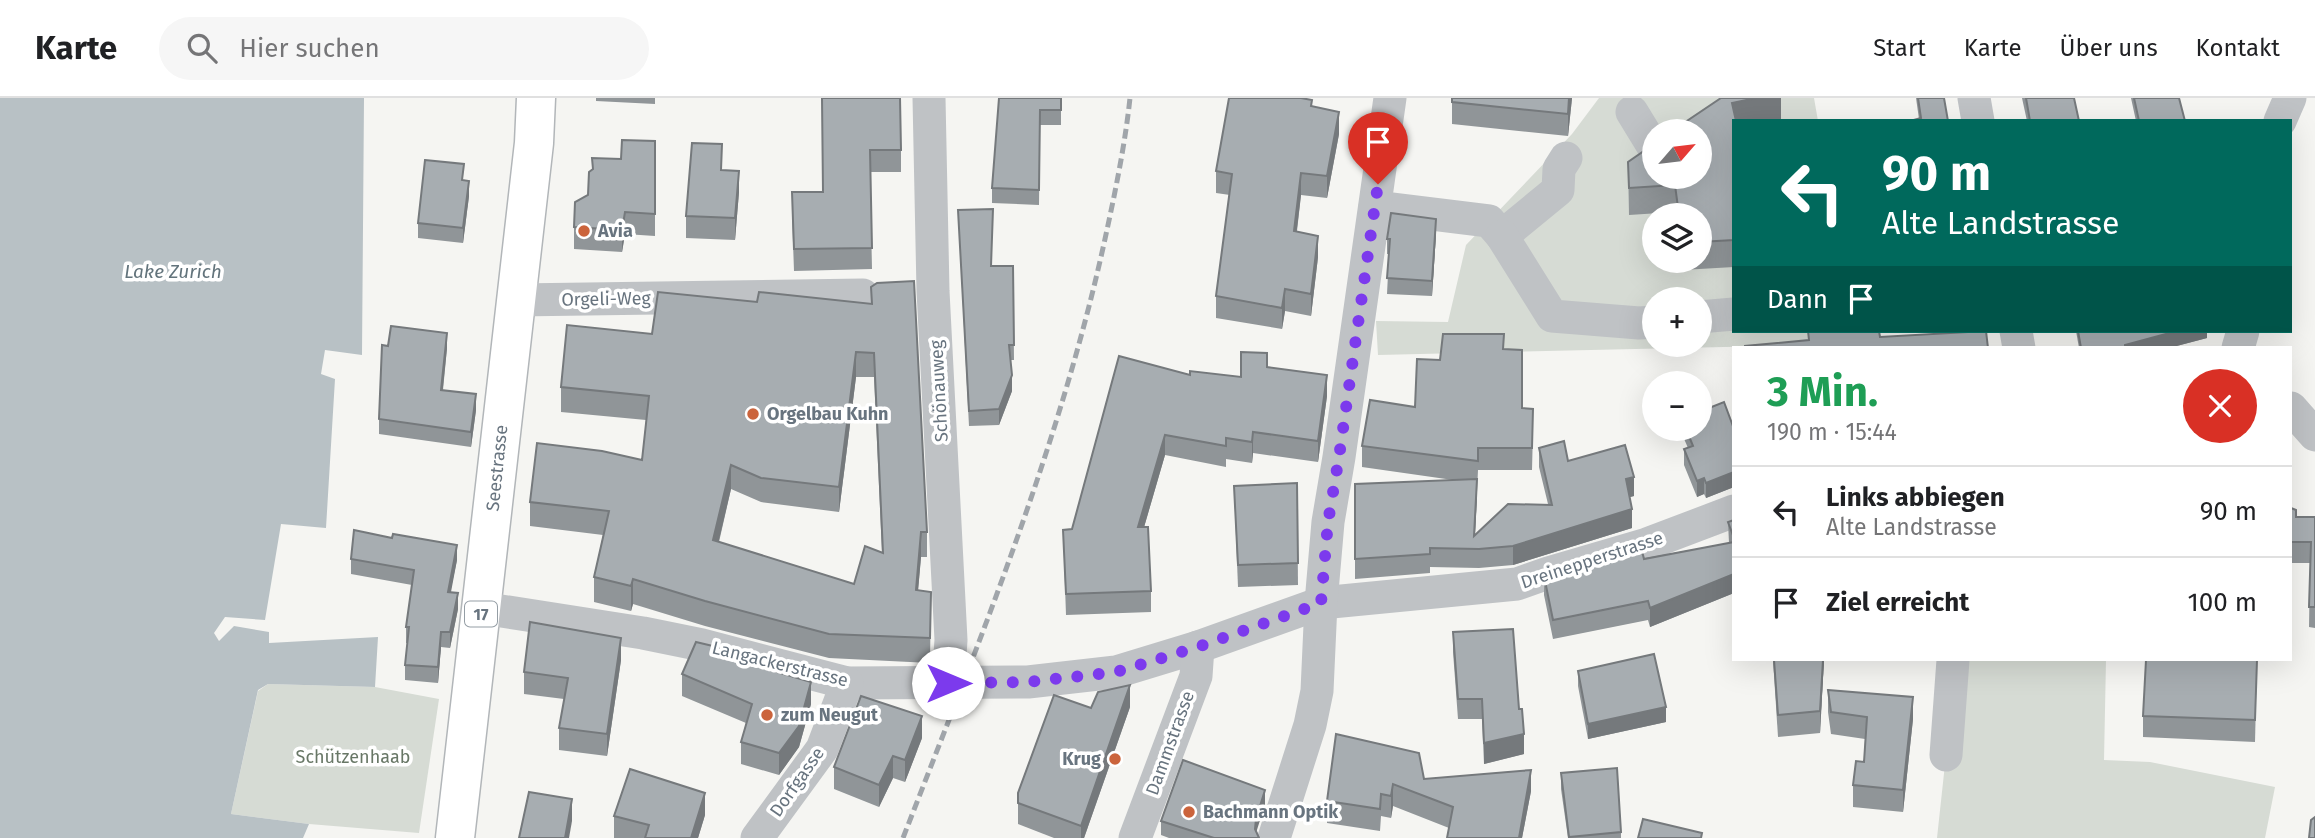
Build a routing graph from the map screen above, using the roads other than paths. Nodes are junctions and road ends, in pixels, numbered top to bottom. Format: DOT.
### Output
graph roads {
  1 [pos="536,98"];
  2 [pos="929,98"];
  3 [pos="1390,98"];
  4 [pos="1974,98"];
  5 [pos="2290,98"];
  6 [pos="1632,112"];
  7 [pos="1978,119"];
  8 [pos="2281,119"];
  9 [pos="1642,128"];
  10 [pos="1566,158"];
  11 [pos="1375,207"];
  12 [pos="1502,236"];
  13 [pos="863,295"];
  14 [pos="516,300"];
  15 [pos="1732,314"];
  16 [pos="1712,316"];
  17 [pos="1642,323"];
  18 [pos="2292,409"];
  19 [pos="2315,435"];
  20 [pos="1732,512"];
  21 [pos="1321,603"];
  22 [pos="482,608"];
  23 [pos="1198,647"];
  24 [pos="1953,661"];
  25 [pos="847,683"];
  26 [pos="948,683"];
  27 [pos="1946,755"];
  28 [pos="455,838"];
  29 [pos="757,838"];
  30 [pos="1135,838"];
  31 [pos="1274,838"];
  1 -- 14 [label="main road, Seestrasse / 17"];
  2 -- 26 [label="street, Schönauweg"];
  3 -- 11 [label="street"];
  4 -- 7 [label="street"];
  5 -- 8 [label="street"];
  6 -- 9 [label="street"];
  10 -- 12 [label="street"];
  11 -- 12 [label="street"];
  11 -- 21 [label="street"];
  12 -- 17 [label="street"];
  13 -- 14 [label="street, Orgeli-Weg"];
  14 -- 22 [label="main road, Seestrasse / 17"];
  15 -- 16 [label="street"];
  18 -- 19 [label="street"];
  20 -- 21 [label="street, Dreinepperstrasse"];
  21 -- 23 [label="street, Langackerstrasse"];
  21 -- 31 [label="street"];
  22 -- 25 [label="street, Langackerstrasse"];
  22 -- 28 [label="main road, Seestrasse / 17"];
  23 -- 26 [label="street, Langackerstrasse"];
  23 -- 30 [label="street, Dammstrasse"];
  24 -- 27 [label="street"];
  25 -- 26 [label="street, Langackerstrasse"];
  25 -- 29 [label="street, Dorfgasse"];
}
